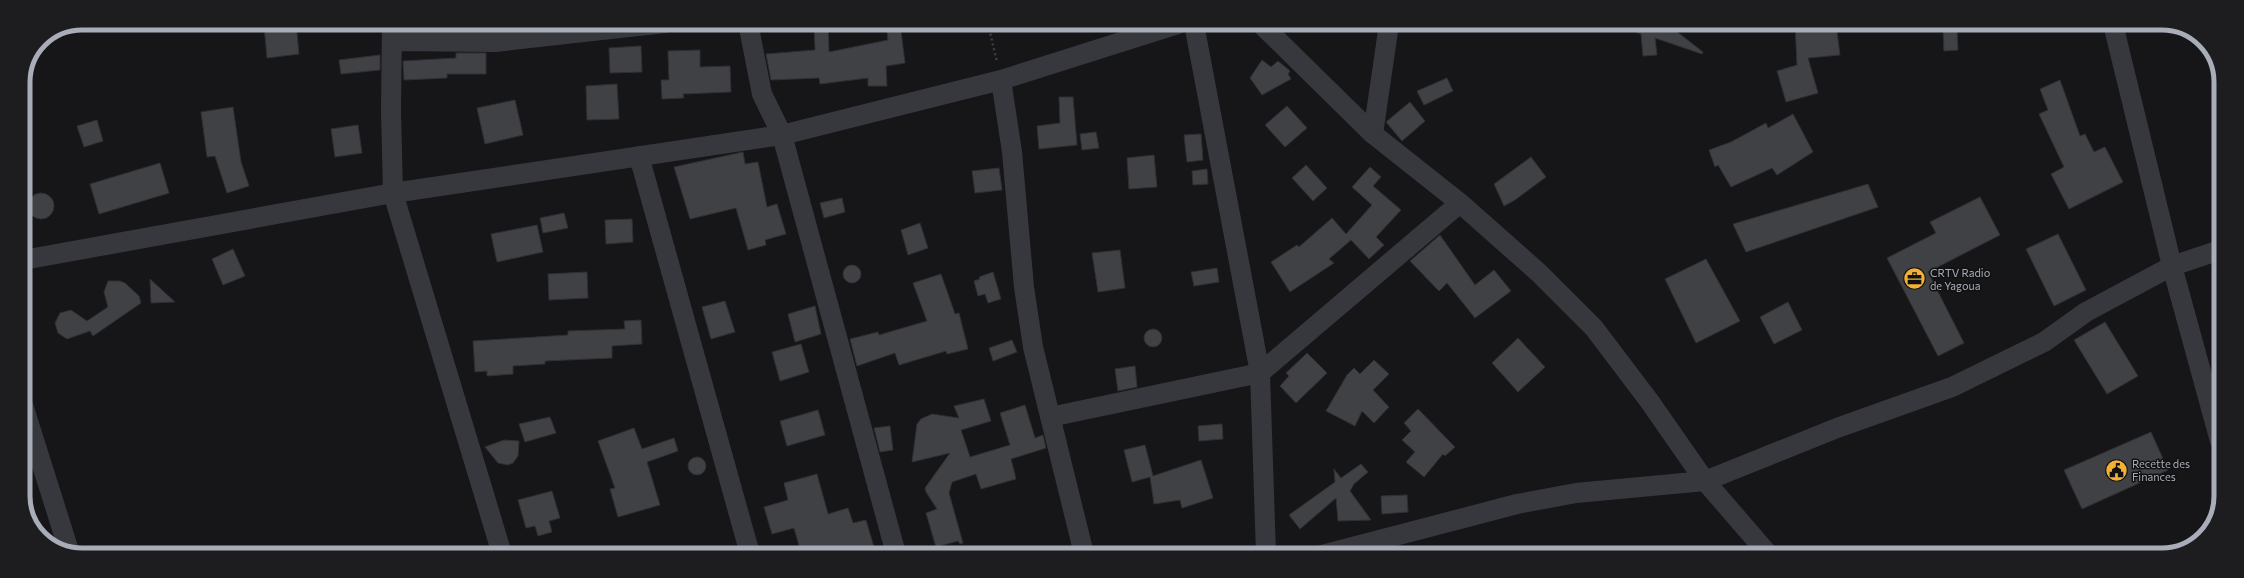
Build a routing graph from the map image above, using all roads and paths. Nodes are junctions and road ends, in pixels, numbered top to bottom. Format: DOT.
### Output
graph roads {
  1 [pos="602,30"];
  2 [pos="749,30"];
  3 [pos="989,30"];
  4 [pos="1159,30"];
  5 [pos="1195,30"];
  6 [pos="1267,30"];
  7 [pos="1388,30"];
  8 [pos="2114,30"];
  9 [pos="392,32"];
  10 [pos="1001,80"];
  11 [pos="1373,134"];
  12 [pos="782,135"];
  13 [pos="639,156"];
  14 [pos="393,192"];
  15 [pos="1460,203"];
  16 [pos="2214,252"];
  17 [pos="30,259"];
  18 [pos="2172,266"];
  19 [pos="1260,372"];
  20 [pos="1050,418"];
  21 [pos="2214,419"];
  22 [pos="30,427"];
  23 [pos="1705,481"];
  24 [pos="67,546"];
  25 [pos="500,548"];
  26 [pos="748,548"];
  27 [pos="894,548"];
  28 [pos="1082,548"];
  29 [pos="1266,548"];
  30 [pos="1345,548"];
  31 [pos="1763,548"];
  1 -- 9 [label="street"];
  2 -- 12 [label="street"];
  3 -- 10 [label="path"];
  4 -- 10 [label="street"];
  5 -- 19 [label="street"];
  6 -- 11 [label="street"];
  7 -- 11 [label="street"];
  8 -- 18 [label="street"];
  9 -- 14 [label="street"];
  10 -- 12 [label="street"];
  10 -- 20 [label="street"];
  11 -- 15 [label="street"];
  12 -- 13 [label="street"];
  12 -- 27 [label="street"];
  13 -- 14 [label="street"];
  13 -- 26 [label="street"];
  14 -- 17 [label="street"];
  14 -- 25 [label="street"];
  15 -- 19 [label="street"];
  15 -- 23 [label="street"];
  16 -- 18 [label="street"];
  18 -- 21 [label="street"];
  18 -- 23 [label="street"];
  19 -- 20 [label="street"];
  19 -- 29 [label="street"];
  20 -- 28 [label="street"];
  22 -- 24 [label="street"];
  23 -- 30 [label="street"];
  23 -- 31 [label="street"];
}
